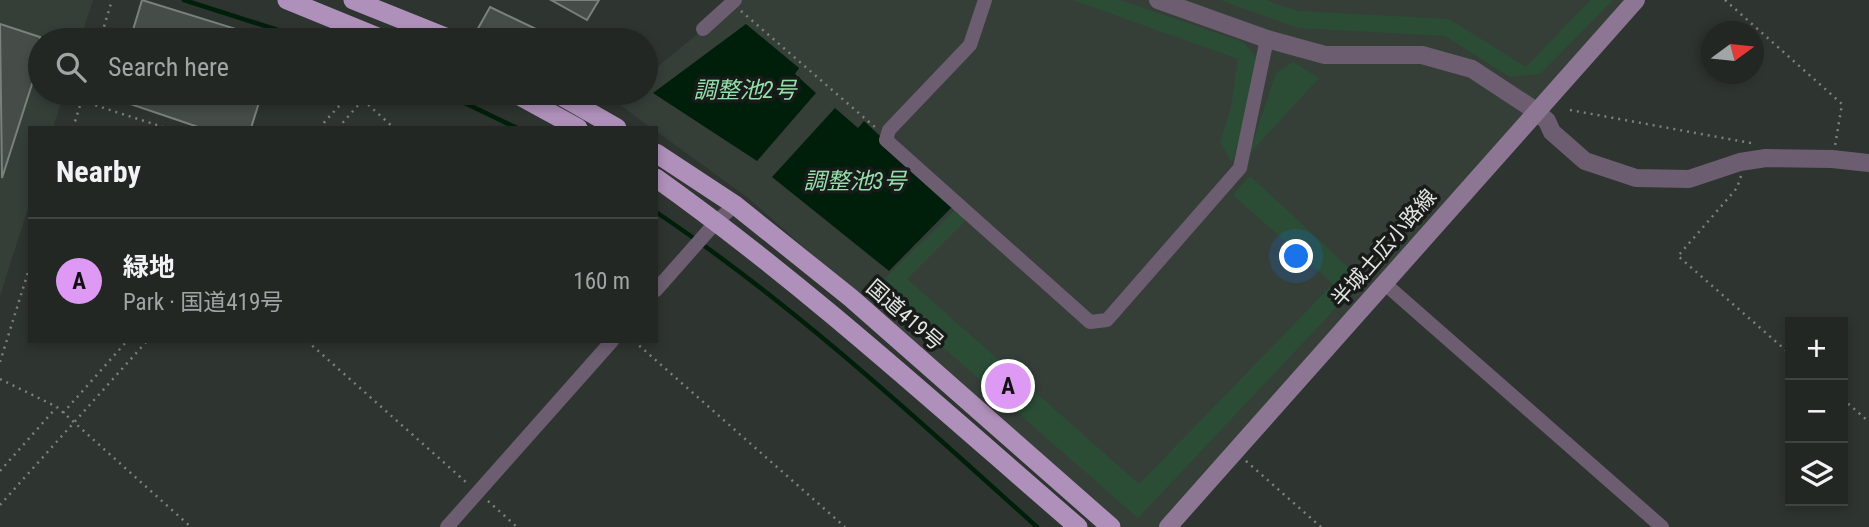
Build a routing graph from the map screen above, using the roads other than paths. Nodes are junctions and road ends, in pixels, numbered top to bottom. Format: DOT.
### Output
graph roads {
  1 [pos="287,0"];
  2 [pos="353,0"];
  3 [pos="985,0"];
  4 [pos="1158,0"];
  5 [pos="1636,0"];
  6 [pos="734,2"];
  7 [pos="356,28"];
  8 [pos="423,28"];
  9 [pos="703,29"];
  10 [pos="1267,39"];
  11 [pos="536,105"];
  12 [pos="577,105"];
  13 [pos="1536,111"];
  14 [pos="574,126"];
  15 [pos="614,126"];
  16 [pos="658,154"];
  17 [pos="1869,163"];
  18 [pos="658,179"];
  19 [pos="736,205"];
  20 [pos="716,221"];
  21 [pos="1384,282"];
  22 [pos="658,288"];
  23 [pos="610,343"];
  24 [pos="447,527"];
  25 [pos="1078,527"];
  26 [pos="1111,527"];
  27 [pos="1168,527"];
  28 [pos="1662,527"];
  1 -- 7 [label="highway"];
  2 -- 8 [label="highway"];
  3 -- 10 [label="street"];
  4 -- 10 [label="street"];
  5 -- 13 [label="main road, 半城土広小路線"];
  6 -- 9 [label="street"];
  10 -- 13 [label="street"];
  11 -- 14 [label="highway"];
  12 -- 15 [label="highway"];
  13 -- 17 [label="street"];
  13 -- 21 [label="main road, 半城土広小路線"];
  16 -- 19 [label="highway, 国道419号"];
  18 -- 20 [label="highway"];
  19 -- 20 [label="street"];
  19 -- 26 [label="highway, 国道419号"];
  20 -- 22 [label="street"];
  20 -- 25 [label="highway"];
  21 -- 27 [label="main road, 半城土広小路線"];
  21 -- 28 [label="street"];
  23 -- 24 [label="street"];
}
